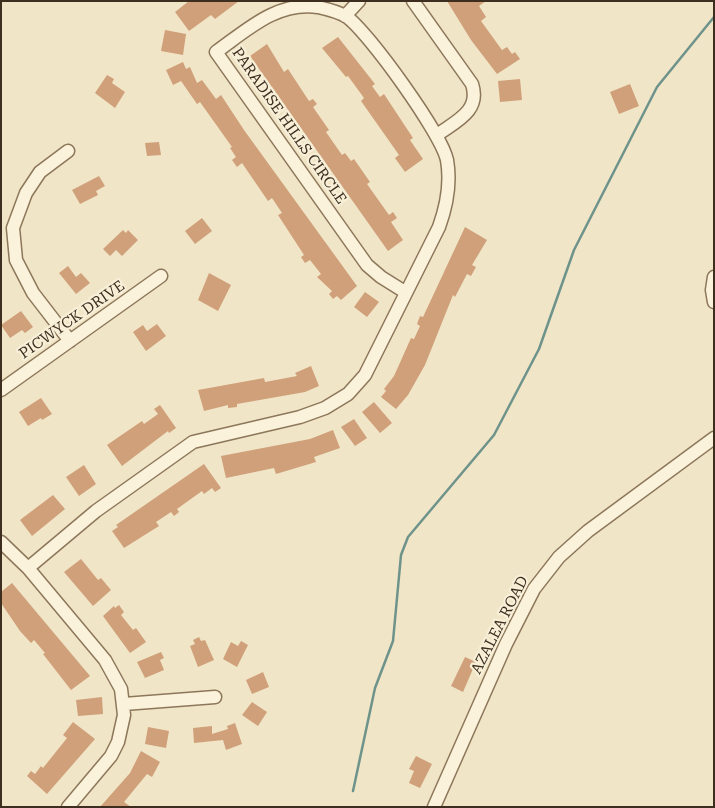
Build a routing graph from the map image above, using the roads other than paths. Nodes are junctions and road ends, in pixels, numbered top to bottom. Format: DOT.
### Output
graph roads {
  1 [pos="360,1"];
  2 [pos="413,1"];
  3 [pos="345,16"];
  4 [pos="437,135"];
  5 [pos="68,150"];
  6 [pos="161,276"];
  7 [pos="714,277"];
  8 [pos="405,292"];
  9 [pos="714,302"];
  10 [pos="70,341"];
  11 [pos="1,390"];
  12 [pos="711,443"];
  13 [pos="1,542"];
  14 [pos="28,568"];
  15 [pos="215,697"];
  16 [pos="124,704"];
  17 [pos="437,806"];
  18 [pos="68,807"];
  1 -- 3 [label="street"];
  2 -- 4 [label="street"];
  3 -- 4 [label="street, PARADISE HILLS CIRCLE"];
  3 -- 8 [label="street, PARADISE HILLS CIRCLE"];
  4 -- 8 [label="street, PARADISE HILLS CIRCLE"];
  5 -- 10 [label="street"];
  6 -- 10 [label="street, PICWYCK DRIVE"];
  7 -- 9 [label="street"];
  8 -- 14 [label="street, PARADISE HILLS CIRCLE"];
  10 -- 11 [label="street, PICWYCK DRIVE"];
  12 -- 17 [label="street, AZALEA ROAD"];
  13 -- 14 [label="street"];
  14 -- 16 [label="street"];
  15 -- 16 [label="street"];
  16 -- 18 [label="street"];
}
